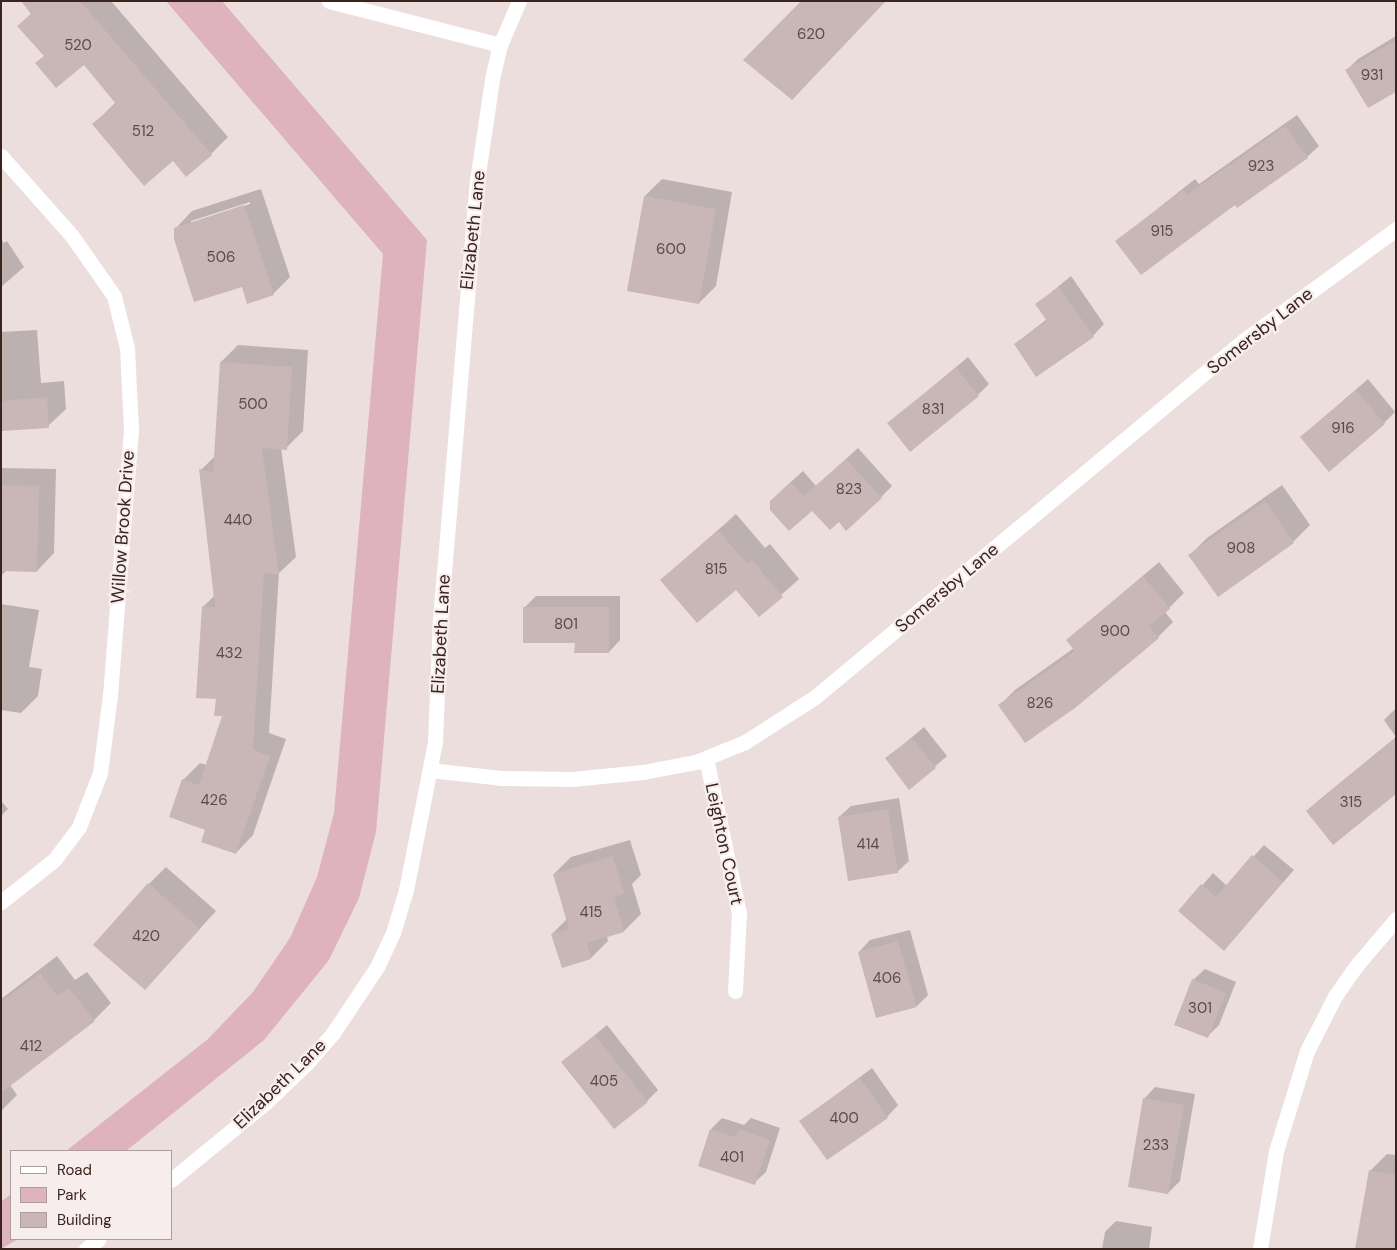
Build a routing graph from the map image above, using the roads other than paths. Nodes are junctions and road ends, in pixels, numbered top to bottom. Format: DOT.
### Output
graph roads {
  1 [pos="329,1"];
  2 [pos="519,1"];
  3 [pos="500,45"];
  4 [pos="1,156"];
  5 [pos="1396,229"];
  6 [pos="706,758"];
  7 [pos="430,770"];
  8 [pos="1,902"];
  9 [pos="1396,920"];
  10 [pos="735,991"];
  11 [pos="172,1179"];
  12 [pos="98,1240"];
  13 [pos="86,1249"];
  14 [pos="1260,1249"];
  1 -- 3 [label="street"];
  2 -- 3 [label="street, Elizabeth Lane"];
  3 -- 7 [label="street, Elizabeth Lane"];
  4 -- 8 [label="street, Willow Brook Drive"];
  5 -- 6 [label="street, Somersby Lane"];
  6 -- 7 [label="street, Somersby Lane"];
  6 -- 10 [label="street, Leighton Court"];
  7 -- 11 [label="street, Elizabeth Lane"];
  9 -- 14 [label="street"];
  12 -- 13 [label="street"];
}
